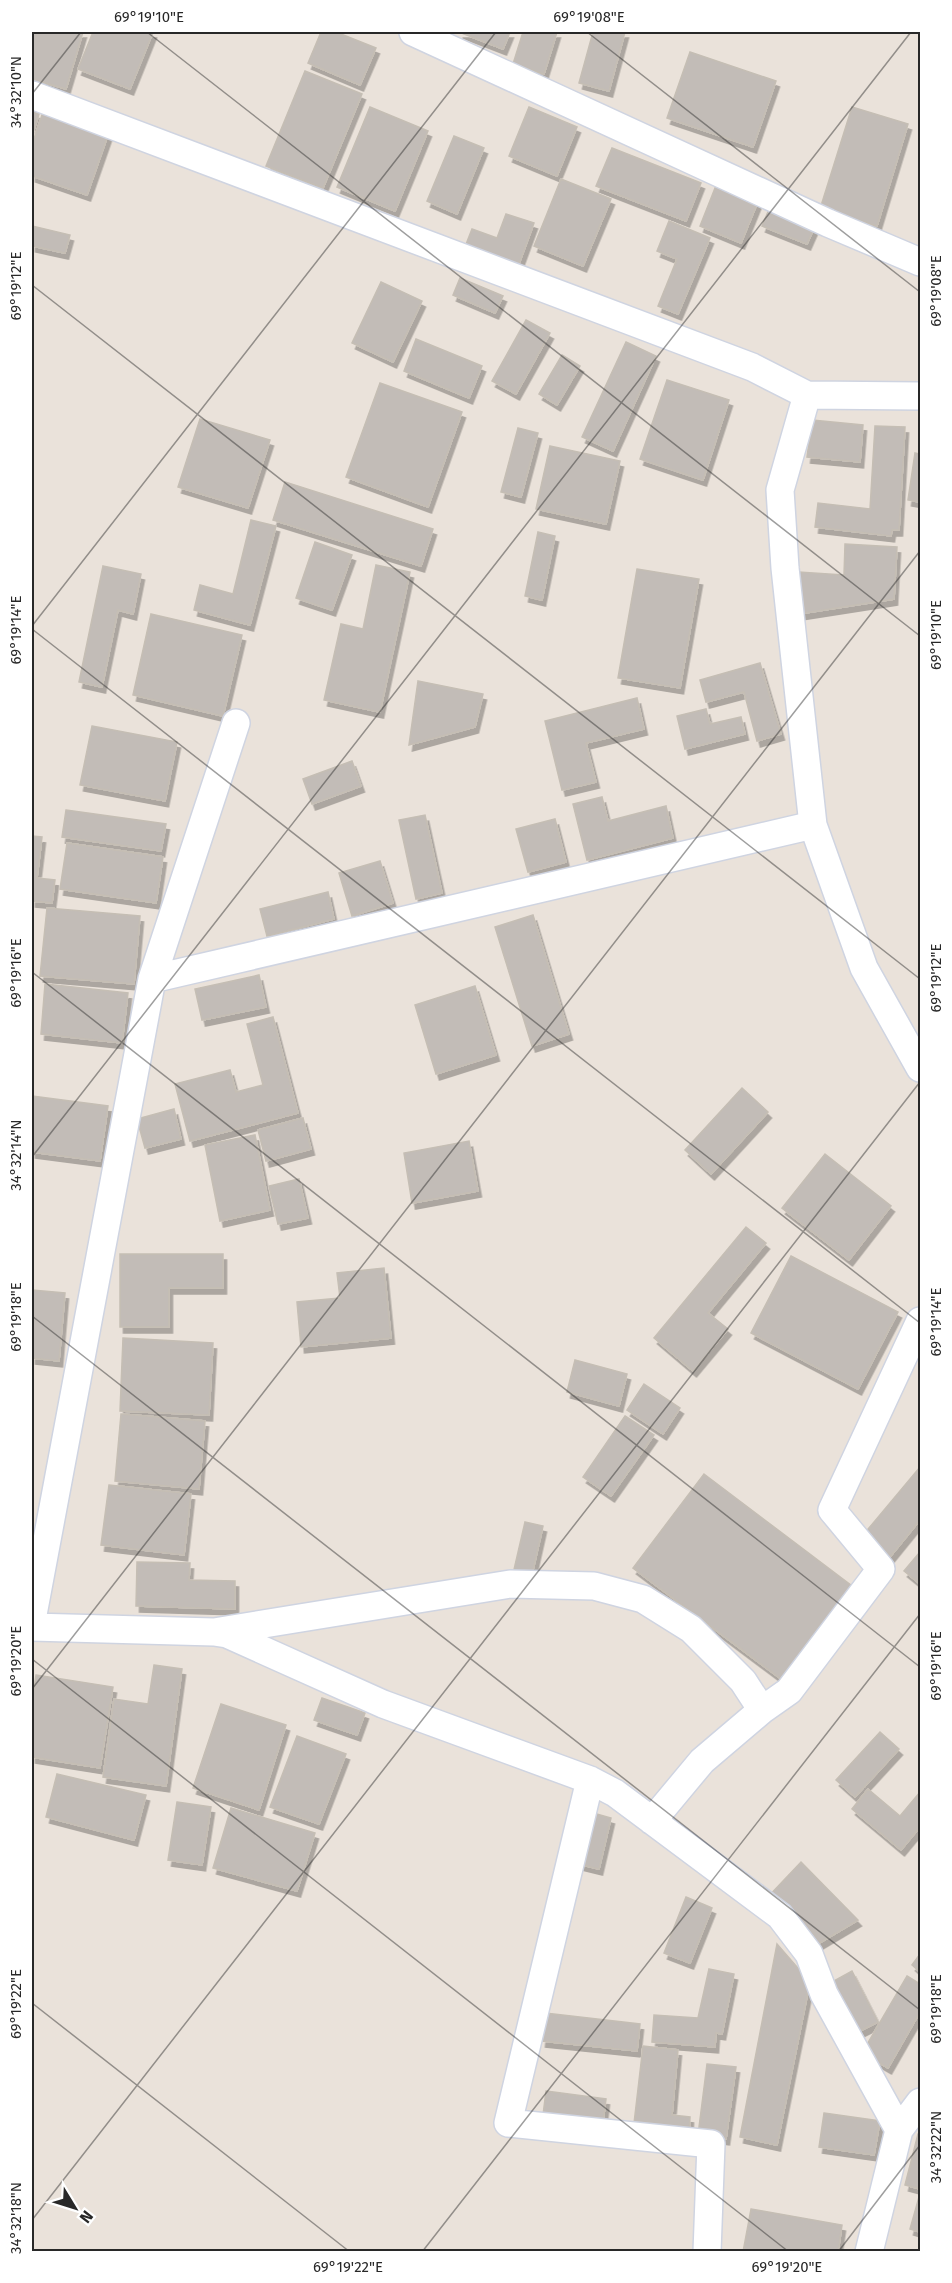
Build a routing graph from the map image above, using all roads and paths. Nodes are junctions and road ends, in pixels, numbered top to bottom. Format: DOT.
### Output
graph roads {
  1 [pos="413,32"];
  2 [pos="32,96"];
  3 [pos="921,262"];
  4 [pos="807,395"];
  5 [pos="921,396"];
  6 [pos="236,723"];
  7 [pos="813,825"];
  8 [pos="152,979"];
  9 [pos="921,1068"];
  10 [pos="921,1321"];
  11 [pos="32,1620"];
  12 [pos="32,1627"];
  13 [pos="214,1632"];
  14 [pos="762,1710"];
  15 [pos="590,1780"];
  16 [pos="652,1821"];
  17 [pos="921,2102"];
  18 [pos="899,2130"];
  19 [pos="707,2252"];
  20 [pos="869,2252"];
  1 -- 3 [label="street"];
  2 -- 4 [label="street"];
  4 -- 5 [label="street"];
  4 -- 7 [label="street"];
  6 -- 8 [label="street"];
  7 -- 8 [label="street"];
  7 -- 9 [label="street"];
  8 -- 11 [label="street"];
  10 -- 14 [label="street"];
  12 -- 13 [label="street"];
  13 -- 14 [label="street"];
  13 -- 15 [label="street"];
  14 -- 16 [label="street"];
  15 -- 16 [label="street"];
  15 -- 19 [label="street"];
  16 -- 18 [label="street"];
  17 -- 18 [label="street"];
  18 -- 20 [label="street"];
}
